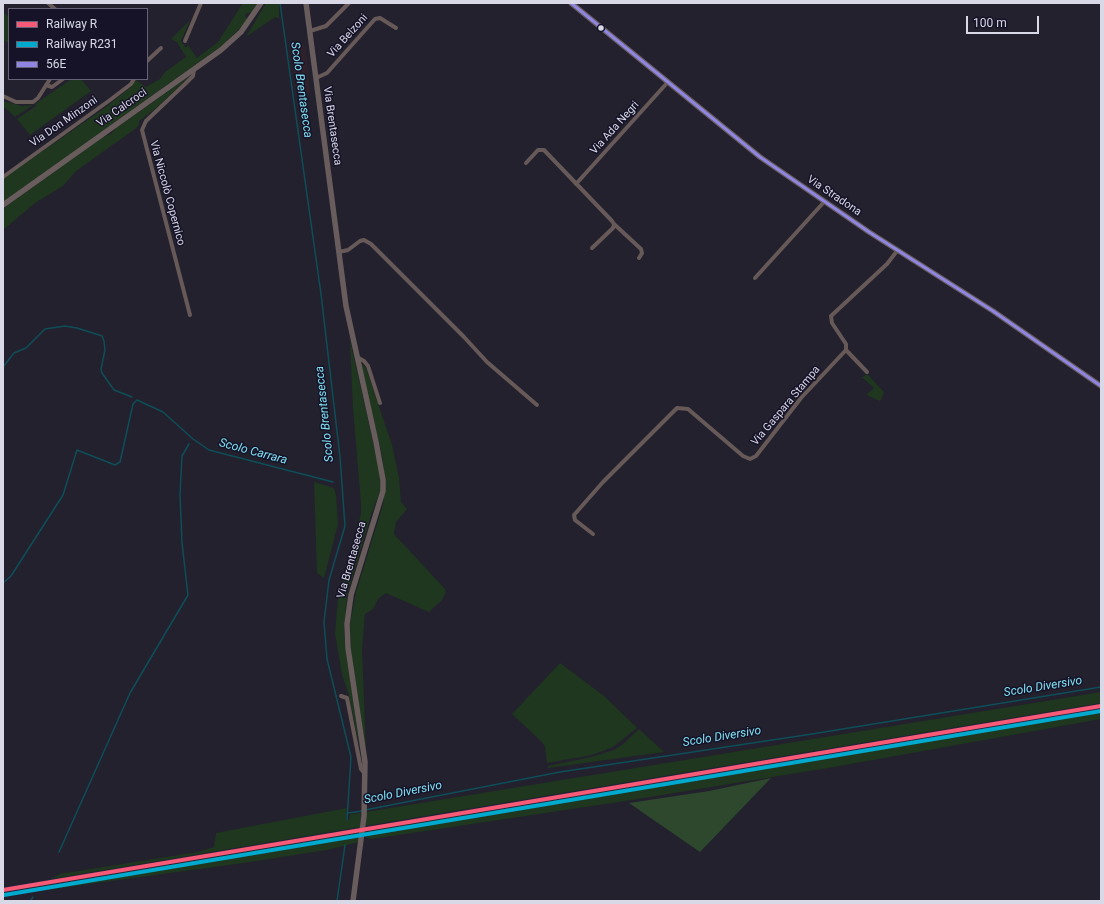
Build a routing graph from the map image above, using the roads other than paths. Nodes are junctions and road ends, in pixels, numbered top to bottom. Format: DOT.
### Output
graph roads {
  1 [pos="201,3"];
  2 [pos="262,3"];
  3 [pos="306,3"];
  4 [pos="349,3"];
  5 [pos="571,3"];
  6 [pos="396,28"];
  7 [pos="310,31"];
  8 [pos="184,41"];
  9 [pos="161,48"];
  10 [pos="148,60"];
  11 [pos="194,70"];
  12 [pos="316,78"];
  13 [pos="49,80"];
  14 [pos="62,80"];
  15 [pos="133,80"];
  16 [pos="667,83"];
  17 [pos="46,85"];
  18 [pos="3,96"];
  19 [pos="526,163"];
  20 [pos="3,177"];
  21 [pos="576,184"];
  22 [pos="824,202"];
  23 [pos="3,205"];
  24 [pos="614,224"];
  25 [pos="592,248"];
  26 [pos="897,251"];
  27 [pos="339,252"];
  28 [pos="639,258"];
  29 [pos="754,278"];
  30 [pos="190,315"];
  31 [pos="846,350"];
  32 [pos="357,357"];
  33 [pos="867,372"];
  34 [pos="1101,386"];
  35 [pos="380,403"];
  36 [pos="537,405"];
  37 [pos="593,534"];
  38 [pos="341,696"];
  39 [pos="365,774"];
  40 [pos="353,901"];
  1 -- 8 [label="street"];
  2 -- 11 [label="main road, Via Calcroci"];
  3 -- 7 [label="main road, Via Brentasecca"];
  4 -- 7 [label="street"];
  5 -- 16 [label="main road, Via Stradona"];
  6 -- 12 [label="street, Via Belzoni"];
  7 -- 12 [label="main road, Via Brentasecca"];
  9 -- 10 [label="street"];
  11 -- 23 [label="main road, Via Calcroci"];
  11 -- 30 [label="street, Via Niccolò Copernico"];
  12 -- 27 [label="main road, Via Brentasecca"];
  13 -- 17 [label="street"];
  14 -- 17 [label="street"];
  15 -- 20 [label="street, Via Don Minzoni"];
  16 -- 21 [label="street, Via Ada Negri"];
  16 -- 22 [label="main road, Via Stradona"];
  17 -- 18 [label="street"];
  19 -- 21 [label="street"];
  21 -- 24 [label="street"];
  22 -- 26 [label="main road, Via Stradona"];
  22 -- 29 [label="street"];
  24 -- 25 [label="street"];
  24 -- 28 [label="street"];
  26 -- 31 [label="street"];
  26 -- 34 [label="main road, Via Stradona"];
  27 -- 32 [label="main road, Via Brentasecca"];
  27 -- 36 [label="street"];
  31 -- 33 [label="street"];
  31 -- 37 [label="street, Via Gaspara Stampa"];
  32 -- 35 [label="street"];
  32 -- 39 [label="main road, Via Brentasecca"];
  38 -- 39 [label="street"];
  39 -- 40 [label="main road, Via Brentasecca"];
}
